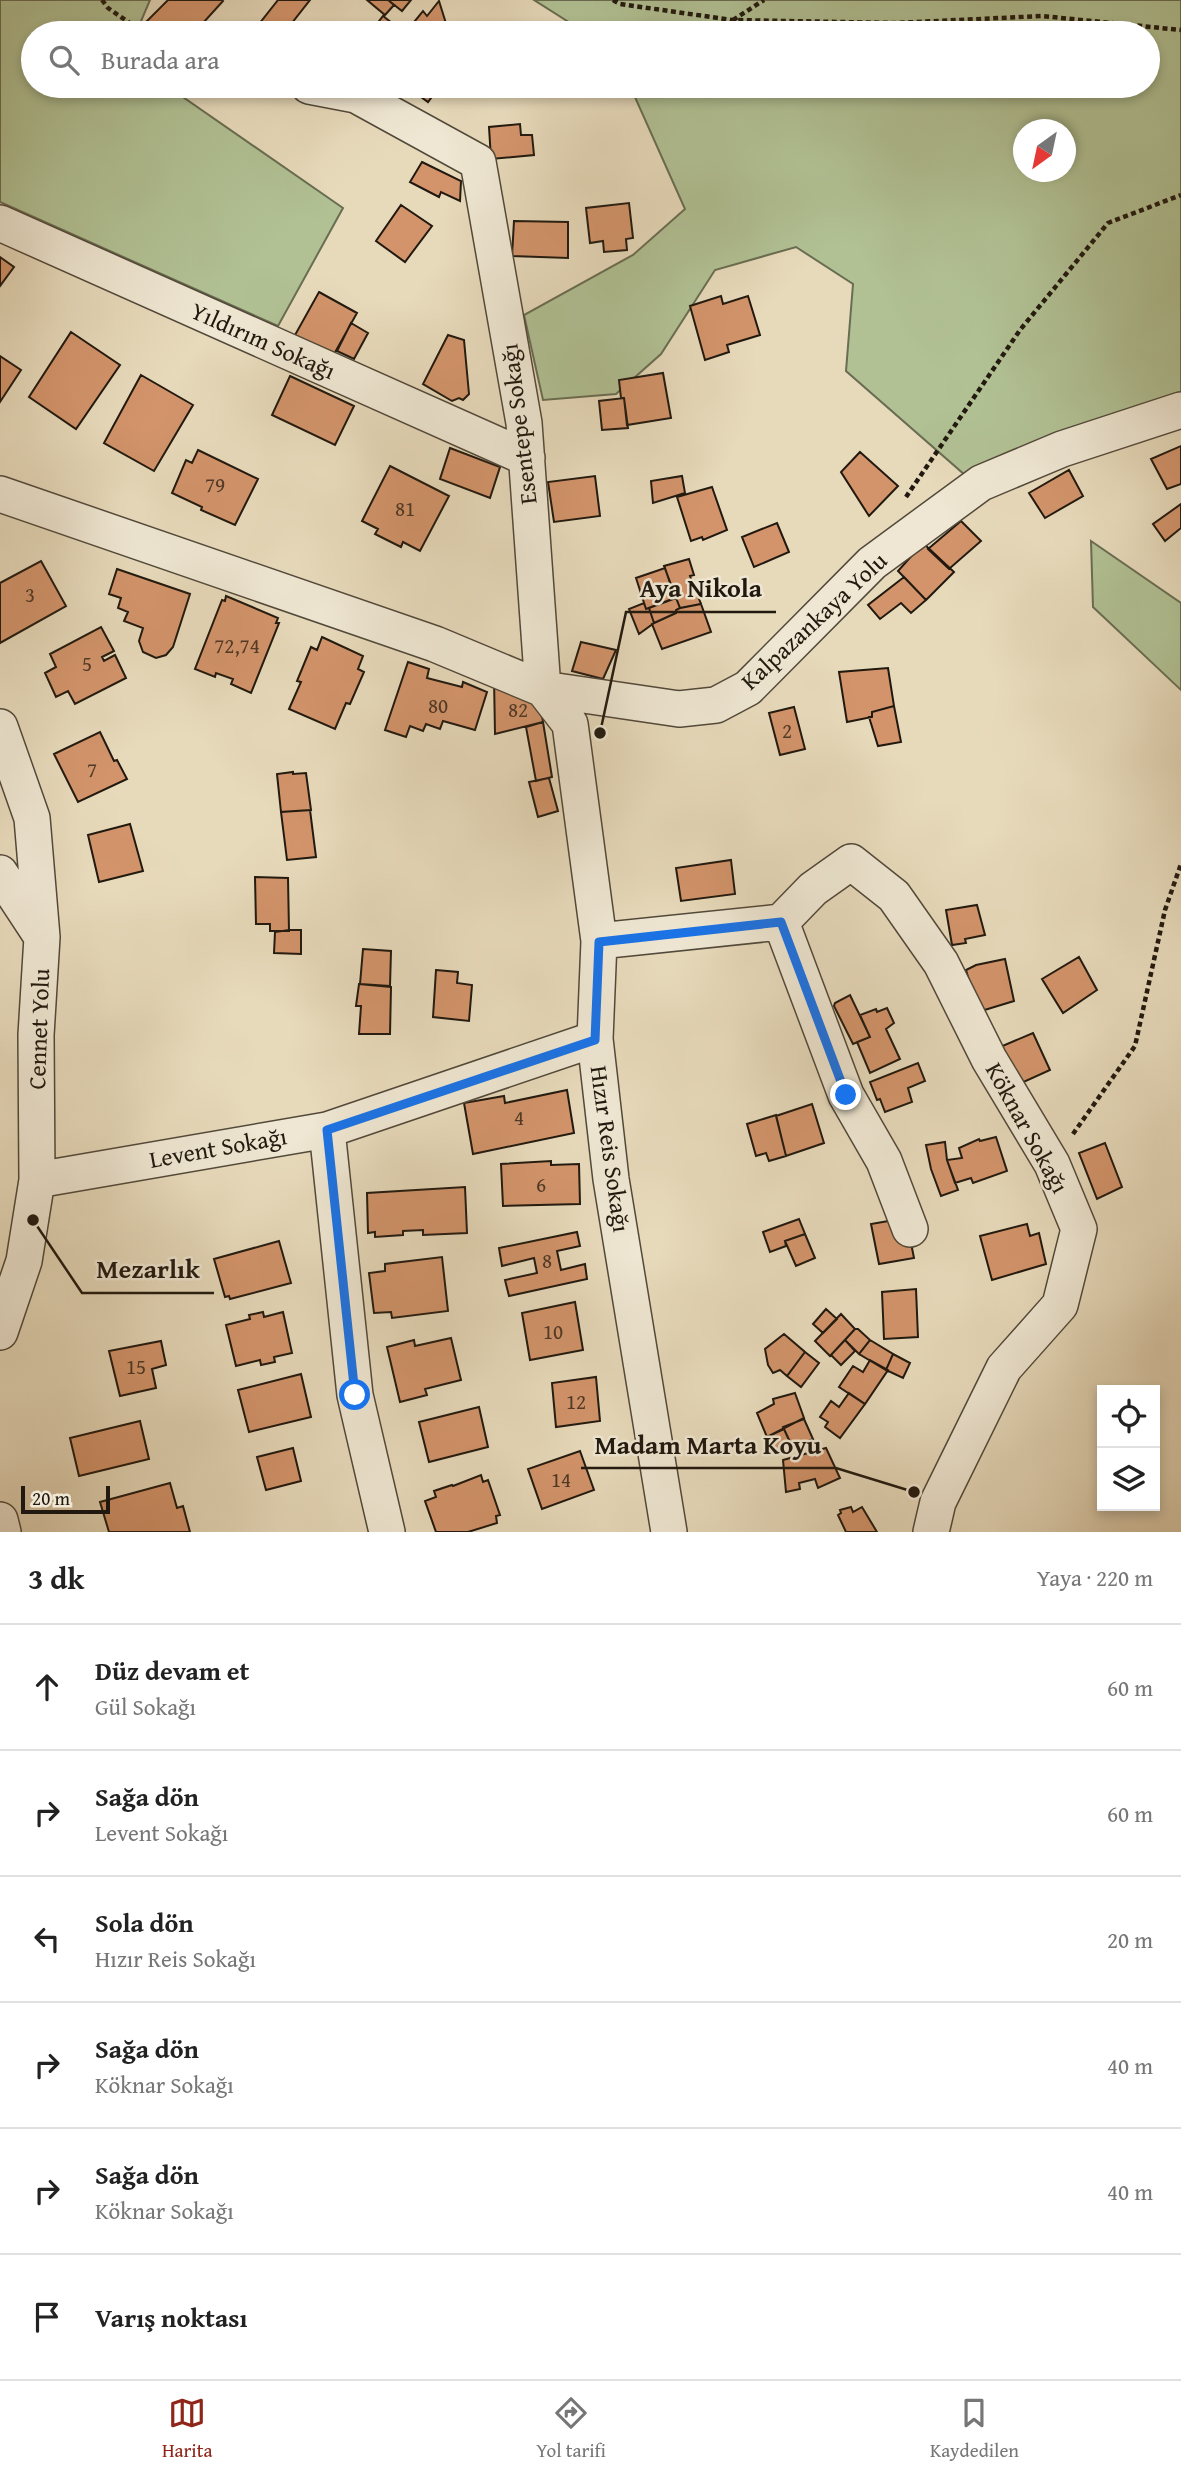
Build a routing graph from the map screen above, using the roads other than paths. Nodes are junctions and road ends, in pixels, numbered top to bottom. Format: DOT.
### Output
graph roads {
  1 [pos="361,98"];
  2 [pos="0,223"];
  3 [pos="1181,410"];
  4 [pos="527,458"];
  5 [pos="0,494"];
  6 [pos="543,689"];
  7 [pos="0,727"];
  8 [pos="0,873"];
  9 [pos="781,922"];
  10 [pos="42,937"];
  11 [pos="599,942"];
  12 [pos="595,1040"];
  13 [pos="327,1130"];
  14 [pos="37,1180"];
  15 [pos="910,1229"];
  16 [pos="0,1332"];
  17 [pos="0,1520"];
  18 [pos="3,1532"];
  19 [pos="387,1532"];
  20 [pos="669,1532"];
  21 [pos="931,1532"];
  1 -- 4 [label="street, Esentepe Sokağı"];
  2 -- 4 [label="street, Yıldırım Sokağı"];
  3 -- 6 [label="street, Kalpazankaya Yolu"];
  4 -- 6 [label="street, Esentepe Sokağı"];
  5 -- 6 [label="street, Kalpazankaya Yolu"];
  6 -- 11 [label="street, Hızır Reis Sokağı"];
  7 -- 10 [label="street, Cennet Yolu"];
  8 -- 10 [label="street"];
  9 -- 11 [label="street"];
  9 -- 15 [label="street"];
  9 -- 21 [label="street, Köknar Sokağı"];
  10 -- 14 [label="street, Cennet Yolu"];
  11 -- 12 [label="street, Hızır Reis Sokağı"];
  12 -- 13 [label="street, Levent Sokağı"];
  12 -- 20 [label="street, Hızır Reis Sokağı"];
  13 -- 14 [label="street, Levent Sokağı"];
  13 -- 19 [label="street"];
  14 -- 16 [label="street, Cennet Yolu"];
  17 -- 18 [label="street"];
}
